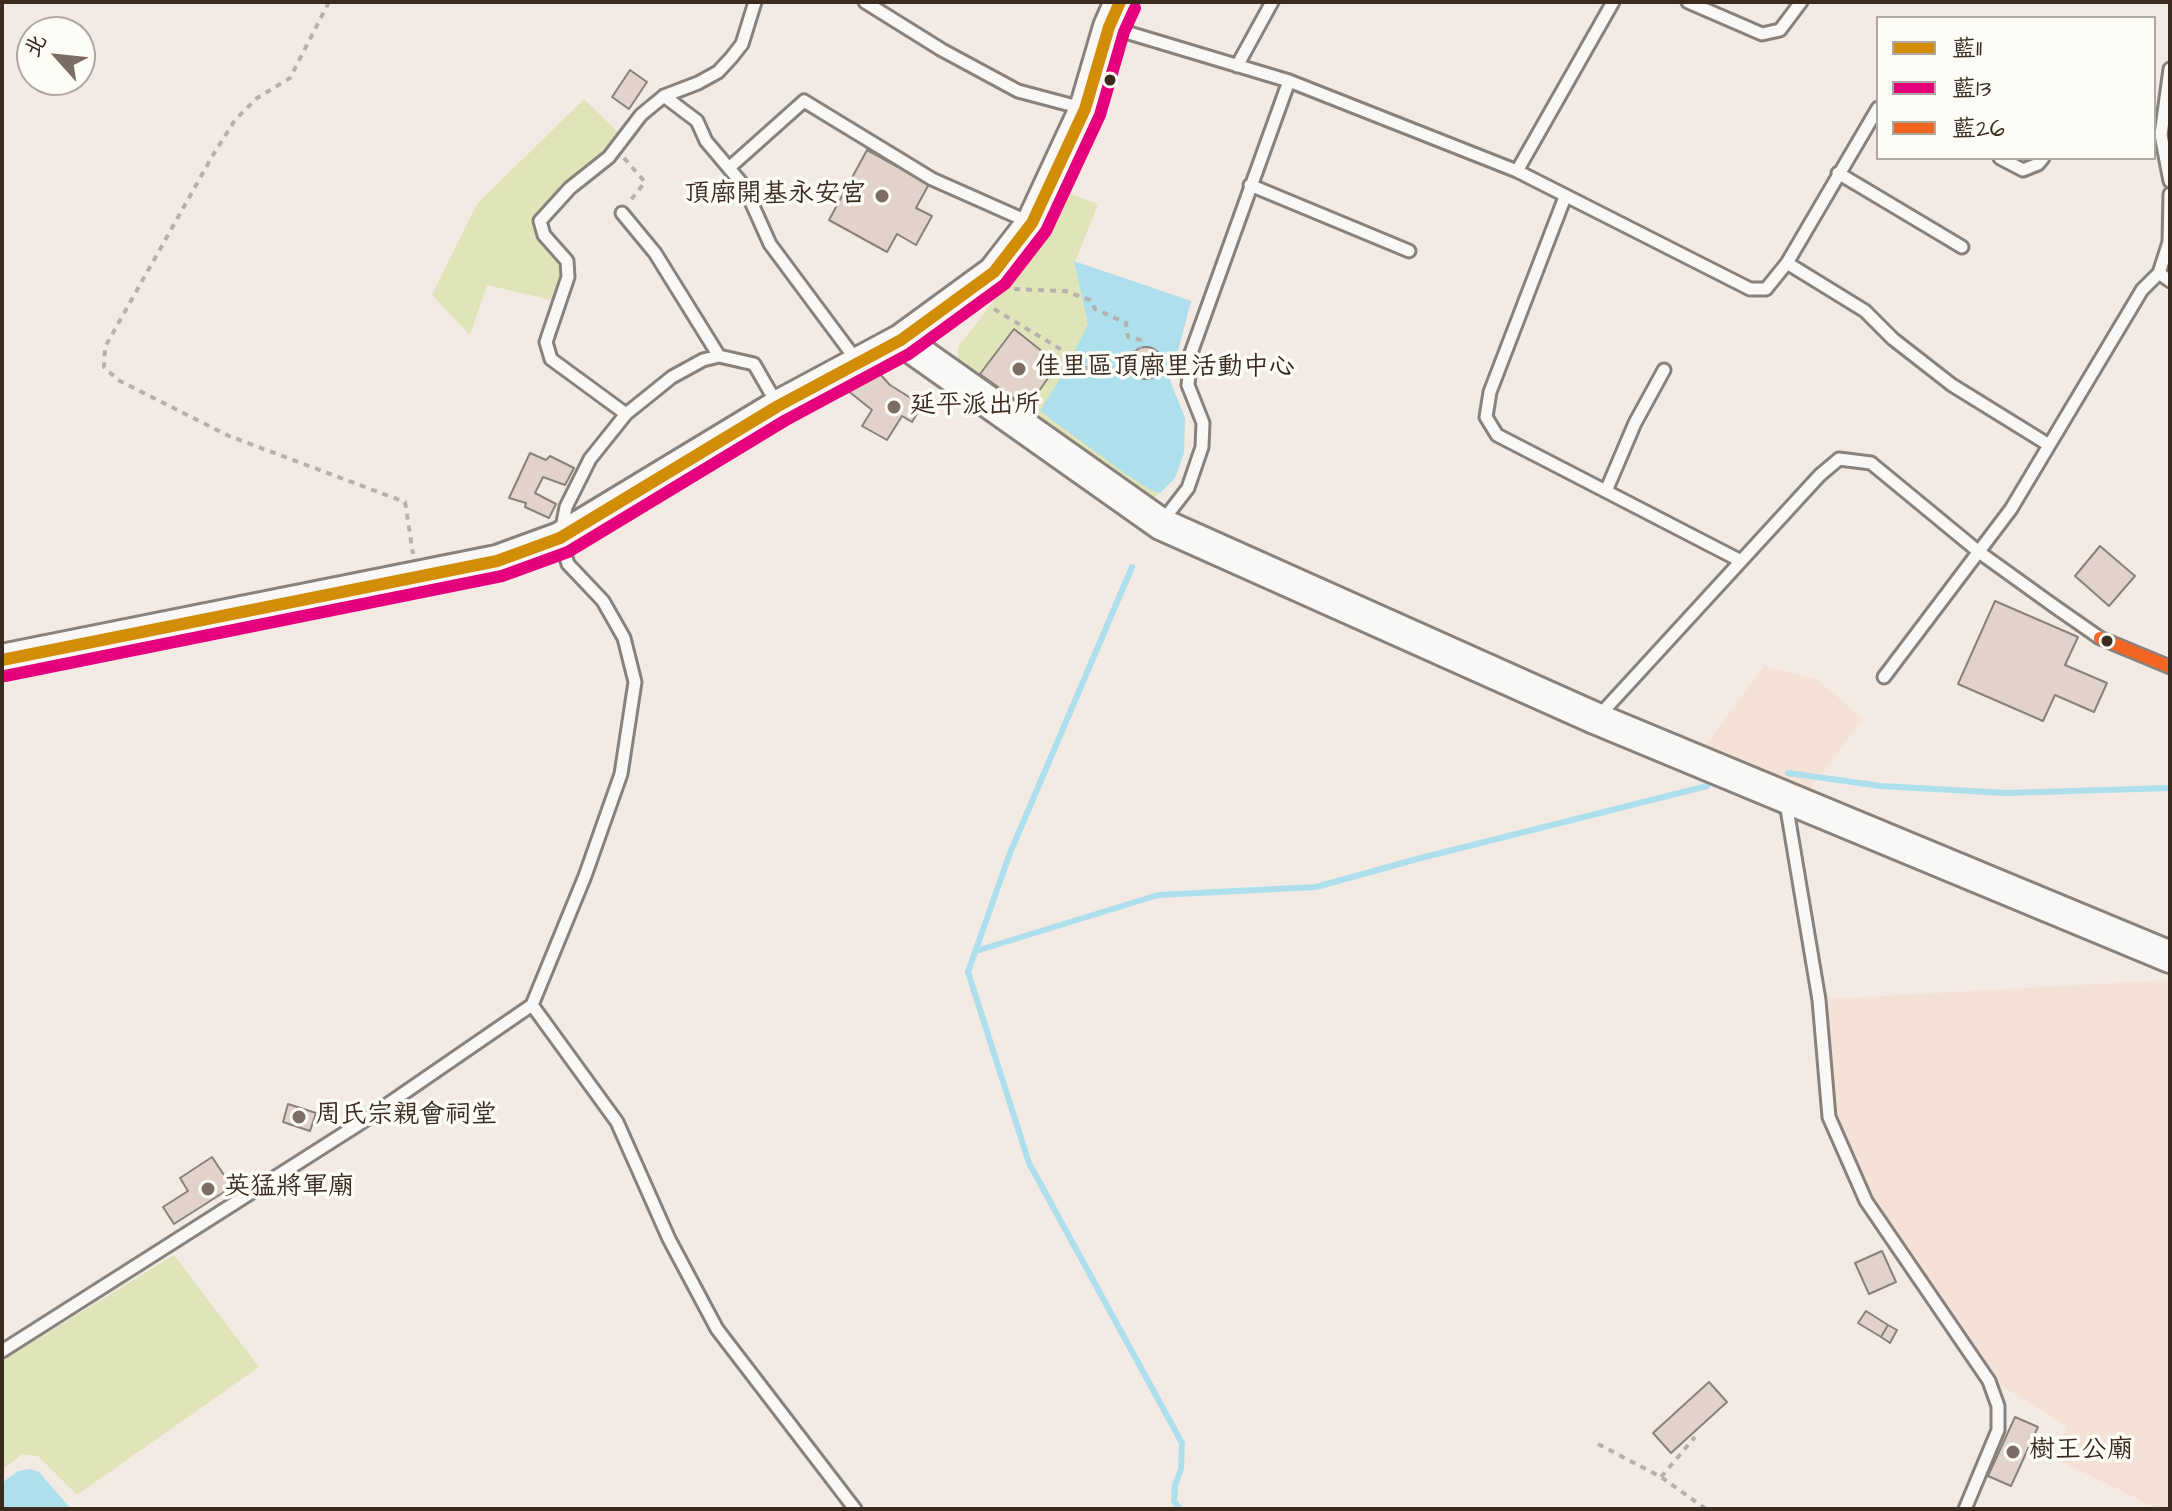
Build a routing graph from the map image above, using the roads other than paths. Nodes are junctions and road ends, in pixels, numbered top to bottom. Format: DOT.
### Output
graph roads {
  1 [pos="755,2"];
  2 [pos="865,2"];
  3 [pos="1272,2"];
  4 [pos="1613,2"];
  5 [pos="1688,2"];
  6 [pos="1801,2"];
  7 [pos="1115,15"];
  8 [pos="1237,66"];
  9 [pos="2170,69"];
  10 [pos="1289,81"];
  11 [pos="664,96"];
  12 [pos="1085,109"];
  13 [pos="1876,111"];
  14 [pos="2158,135"];
  15 [pos="2004,160"];
  16 [pos="2041,160"];
  17 [pos="730,167"];
  18 [pos="1517,171"];
  19 [pos="1838,173"];
  20 [pos="2170,181"];
  21 [pos="1250,185"];
  22 [pos="2170,194"];
  23 [pos="1565,197"];
  24 [pos="622,213"];
  25 [pos="1032,223"];
  26 [pos="1962,247"];
  27 [pos="1409,251"];
  28 [pos="1787,263"];
  29 [pos="2159,273"];
  30 [pos="2170,281"];
  31 [pos="901,340"];
  32 [pos="719,356"];
  33 [pos="860,364"];
  34 [pos="1664,370"];
  35 [pos="778,406"];
  36 [pos="626,414"];
  37 [pos="2049,445"];
  38 [pos="1606,491"];
  39 [pos="1161,524"];
  40 [pos="560,538"];
  41 [pos="1979,552"];
  42 [pos="1741,561"];
  43 [pos="2,660"];
  44 [pos="2170,667"];
  45 [pos="1884,677"];
  46 [pos="1597,719"];
  47 [pos="1785,797"];
  48 [pos="2170,957"];
  49 [pos="532,1005"];
  50 [pos="2,1351"];
  51 [pos="855,1509"];
  52 [pos="1965,1509"];
  1 -- 11 [label="lane"];
  2 -- 12 [label="lane"];
  3 -- 8 [label="lane"];
  4 -- 18 [label="lane"];
  5 -- 6 [label="lane"];
  7 -- 8 [label="lane"];
  7 -- 12 [label="street"];
  8 -- 10 [label="lane"];
  9 -- 14 [label="lane"];
  10 -- 18 [label="lane"];
  10 -- 21 [label="lane"];
  11 -- 17 [label="lane"];
  11 -- 36 [label="lane"];
  12 -- 25 [label="street"];
  13 -- 19 [label="lane"];
  14 -- 20 [label="lane"];
  15 -- 16 [label="lane"];
  17 -- 25 [label="lane"];
  17 -- 33 [label="lane"];
  18 -- 23 [label="lane"];
  19 -- 26 [label="lane"];
  19 -- 28 [label="lane"];
  21 -- 27 [label="lane"];
  21 -- 39 [label="lane"];
  22 -- 29 [label="lane"];
  23 -- 28 [label="lane"];
  23 -- 38 [label="lane"];
  24 -- 32 [label="lane"];
  25 -- 31 [label="street"];
  28 -- 37 [label="lane"];
  29 -- 30 [label="lane"];
  29 -- 37 [label="lane"];
  31 -- 33 [label="street"];
  31 -- 39 [label="street"];
  32 -- 35 [label="lane"];
  32 -- 36 [label="lane"];
  33 -- 35 [label="street"];
  34 -- 38 [label="lane"];
  35 -- 40 [label="street"];
  36 -- 40 [label="lane"];
  37 -- 41 [label="lane"];
  38 -- 42 [label="lane"];
  39 -- 46 [label="street"];
  40 -- 43 [label="street"];
  40 -- 49 [label="lane"];
  41 -- 42 [label="lane"];
  41 -- 44 [label="lane"];
  41 -- 45 [label="lane"];
  42 -- 46 [label="lane"];
  46 -- 47 [label="street"];
  47 -- 48 [label="street"];
  47 -- 52 [label="lane"];
  49 -- 50 [label="lane"];
  49 -- 51 [label="lane"];
}
